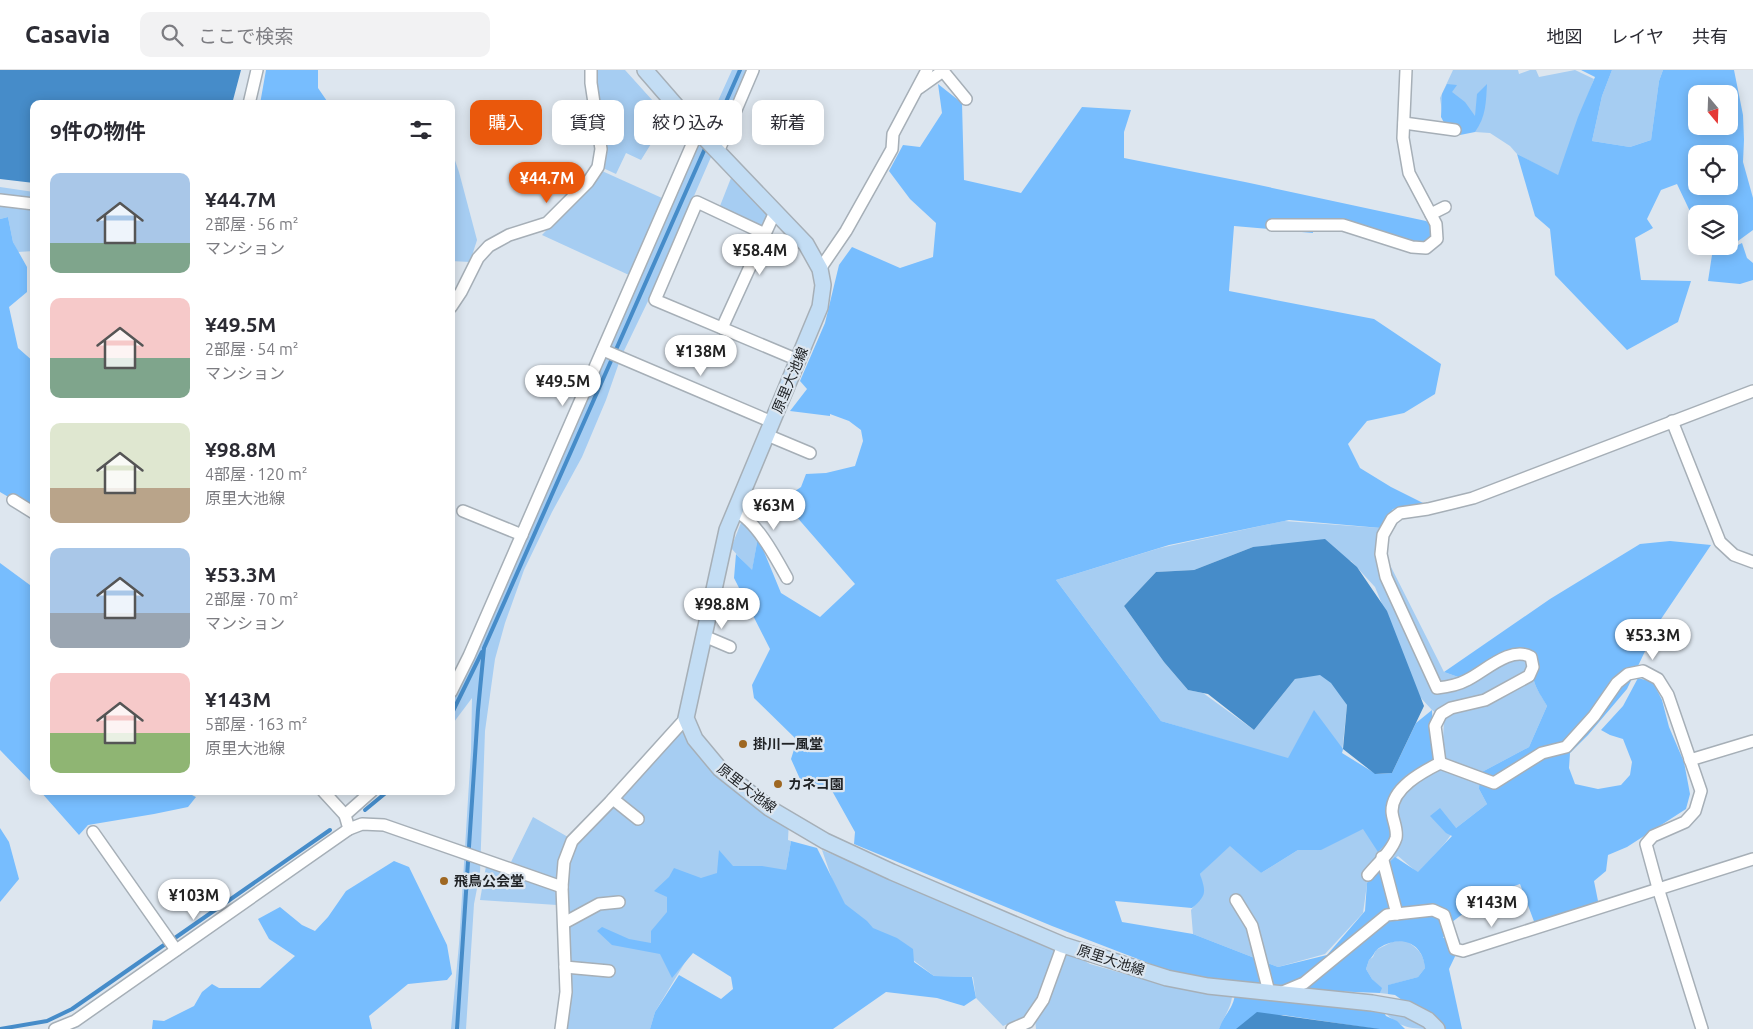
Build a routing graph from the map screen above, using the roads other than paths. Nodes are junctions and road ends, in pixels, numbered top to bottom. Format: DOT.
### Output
graph roads {
  1 [pos="257,70"];
  2 [pos="591,70"];
  3 [pos="645,70"];
  4 [pos="753,70"];
  5 [pos="927,70"];
  6 [pos="1406,70"];
  7 [pos="917,90"];
  8 [pos="251,100"];
  9 [pos="671,100"];
  10 [pos="966,100"];
  11 [pos="1404,123"];
  12 [pos="1455,130"];
  13 [pos="693,145"];
  14 [pos="711,145"];
  15 [pos="716,150"];
  16 [pos="1422,169"];
  17 [pos="1409,173"];
  18 [pos="0,200"];
  19 [pos="30,204"];
  20 [pos="1446,207"];
  21 [pos="776,212"];
  22 [pos="1438,220"];
  23 [pos="1272,225"];
  24 [pos="765,234"];
  25 [pos="820,269"];
  26 [pos="455,301"];
  27 [pos="722,328"];
  28 [pos="604,350"];
  29 [pos="798,360"];
  30 [pos="1753,391"];
  31 [pos="1672,421"];
  32 [pos="770,428"];
  33 [pos="810,453"];
  34 [pos="13,500"];
  35 [pos="30,511"];
  36 [pos="463,511"];
  37 [pos="735,511"];
  38 [pos="522,535"];
  39 [pos="1753,562"];
  40 [pos="787,578"];
  41 [pos="704,636"];
  42 [pos="730,647"];
  43 [pos="455,684"];
  44 [pos="686,718"];
  45 [pos="1753,741"];
  46 [pos="1690,760"];
  47 [pos="1440,763"];
  48 [pos="326,795"];
  49 [pos="369,795"];
  50 [pos="613,799"];
  51 [pos="638,819"];
  52 [pos="347,822"];
  53 [pos="92,832"];
  54 [pos="1382,857"];
  55 [pos="1753,859"];
  56 [pos="1368,875"];
  57 [pos="562,887"];
  58 [pos="1658,888"];
  59 [pos="1236,900"];
  60 [pos="619,902"];
  61 [pos="1397,914"];
  62 [pos="564,923"];
  63 [pos="1063,945"];
  64 [pos="175,948"];
  65 [pos="565,967"];
  66 [pos="609,971"];
  67 [pos="1274,992"];
  68 [pos="76,1025"];
  69 [pos="1030,1025"];
  70 [pos="55,1029"];
  71 [pos="561,1029"];
  72 [pos="1012,1029"];
  73 [pos="1437,1029"];
  74 [pos="1702,1029"];
  1 -- 8 [label="street"];
  2 -- 26 [label="street"];
  3 -- 9 [label="main road, 原里大池線"];
  4 -- 15 [label="street"];
  5 -- 7 [label="street"];
  6 -- 11 [label="street"];
  7 -- 10 [label="street"];
  7 -- 25 [label="street"];
  11 -- 12 [label="street"];
  11 -- 17 [label="street"];
  13 -- 28 [label="street"];
  14 -- 15 [label="main road, 原里大池線"];
  15 -- 21 [label="main road, 原里大池線"];
  16 -- 17 [label="street"];
  17 -- 22 [label="street"];
  18 -- 19 [label="street"];
  20 -- 22 [label="street"];
  21 -- 24 [label="street"];
  21 -- 25 [label="main road, 原里大池線"];
  22 -- 23 [label="street"];
  24 -- 27 [label="street"];
  24 -- 27 [label="street"];
  25 -- 29 [label="main road, 原里大池線"];
  27 -- 29 [label="street"];
  28 -- 32 [label="street"];
  28 -- 38 [label="street"];
  29 -- 32 [label="main road, 原里大池線"];
  30 -- 31 [label="street"];
  31 -- 39 [label="street"];
  31 -- 47 [label="street"];
  32 -- 33 [label="street"];
  32 -- 37 [label="main road, 原里大池線"];
  34 -- 35 [label="street"];
  36 -- 38 [label="street"];
  37 -- 40 [label="street"];
  37 -- 41 [label="main road, 原里大池線"];
  38 -- 43 [label="street"];
  41 -- 42 [label="street"];
  41 -- 44 [label="main road, 原里大池線"];
  44 -- 50 [label="street"];
  44 -- 63 [label="main road, 原里大池線"];
  45 -- 46 [label="street"];
  46 -- 47 [label="street"];
  46 -- 58 [label="street"];
  47 -- 54 [label="street"];
  48 -- 52 [label="street"];
  49 -- 52 [label="street"];
  50 -- 51 [label="street"];
  50 -- 57 [label="street"];
  52 -- 57 [label="street"];
  52 -- 64 [label="street"];
  53 -- 64 [label="street"];
  54 -- 56 [label="street"];
  54 -- 61 [label="street"];
  55 -- 58 [label="street"];
  57 -- 62 [label="street"];
  58 -- 61 [label="street"];
  58 -- 74 [label="street"];
  59 -- 67 [label="street"];
  60 -- 62 [label="street"];
  61 -- 67 [label="street"];
  62 -- 65 [label="street"];
  63 -- 67 [label="main road, 原里大池線"];
  63 -- 69 [label="street"];
  64 -- 68 [label="street"];
  65 -- 66 [label="street"];
  65 -- 71 [label="street"];
  67 -- 73 [label="main road, 原里大池線"];
  68 -- 70 [label="street"];
  69 -- 72 [label="street"];
}
